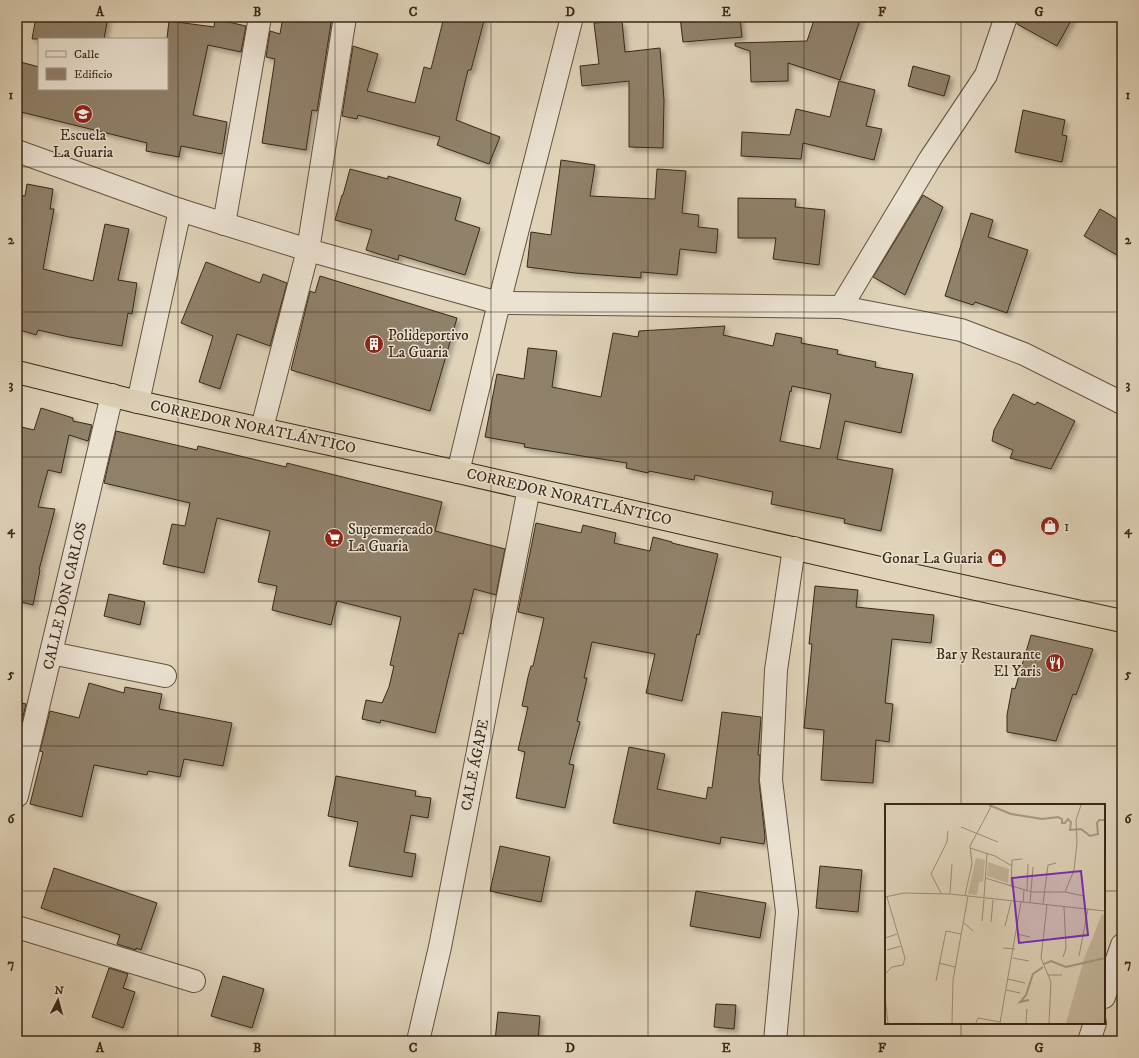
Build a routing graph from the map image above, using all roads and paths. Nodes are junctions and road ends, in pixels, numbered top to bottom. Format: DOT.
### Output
graph roads {
  1 [pos="260,17"];
  2 [pos="345,17"];
  3 [pos="572,17"];
  4 [pos="1006,17"];
  5 [pos="17,151"];
  6 [pos="180,210"];
  7 [pos="224,224"];
  8 [pos="308,250"];
  9 [pos="499,303"];
  10 [pos="841,307"];
  11 [pos="17,372"];
  12 [pos="112,395"];
  13 [pos="138,402"];
  14 [pos="1122,403"];
  15 [pos="262,428"];
  16 [pos="458,472"];
  17 [pos="529,488"];
  18 [pos="794,548"];
  19 [pos="1122,621"];
  20 [pos="51,653"];
  21 [pos="165,676"];
  22 [pos="17,796"];
  23 [pos="17,927"];
  24 [pos="1122,945"];
  25 [pos="194,981"];
  26 [pos="1105,994"];
  27 [pos="1095,1024"];
  28 [pos="418,1041"];
  29 [pos="775,1041"];
  30 [pos="1089,1041"];
  1 -- 7 [label="street"];
  2 -- 8 [label="street"];
  3 -- 9 [label="street"];
  4 -- 10 [label="street"];
  5 -- 6 [label="street"];
  6 -- 7 [label="street"];
  6 -- 13 [label="street"];
  7 -- 8 [label="street"];
  8 -- 9 [label="street"];
  8 -- 15 [label="street"];
  9 -- 10 [label="street"];
  9 -- 16 [label="street"];
  10 -- 14 [label="street"];
  11 -- 12 [label="highway, CORREDOR NORATLÁNTICO"];
  12 -- 13 [label="highway, CORREDOR NORATLÁNTICO"];
  12 -- 20 [label="street, CALLE DON CARLOS"];
  13 -- 15 [label="highway, CORREDOR NORATLÁNTICO"];
  15 -- 16 [label="highway, CORREDOR NORATLÁNTICO"];
  16 -- 17 [label="highway, CORREDOR NORATLÁNTICO"];
  17 -- 18 [label="highway, CORREDOR NORATLÁNTICO"];
  17 -- 28 [label="street, CALE ÁGAPE"];
  18 -- 19 [label="highway, CORREDOR NORATLÁNTICO"];
  18 -- 29 [label="street"];
  20 -- 21 [label="street"];
  20 -- 22 [label="street, CALLE DON CARLOS"];
  23 -- 25 [label="street"];
  24 -- 26 [label="street"];
  27 -- 30 [label="street"];
}
